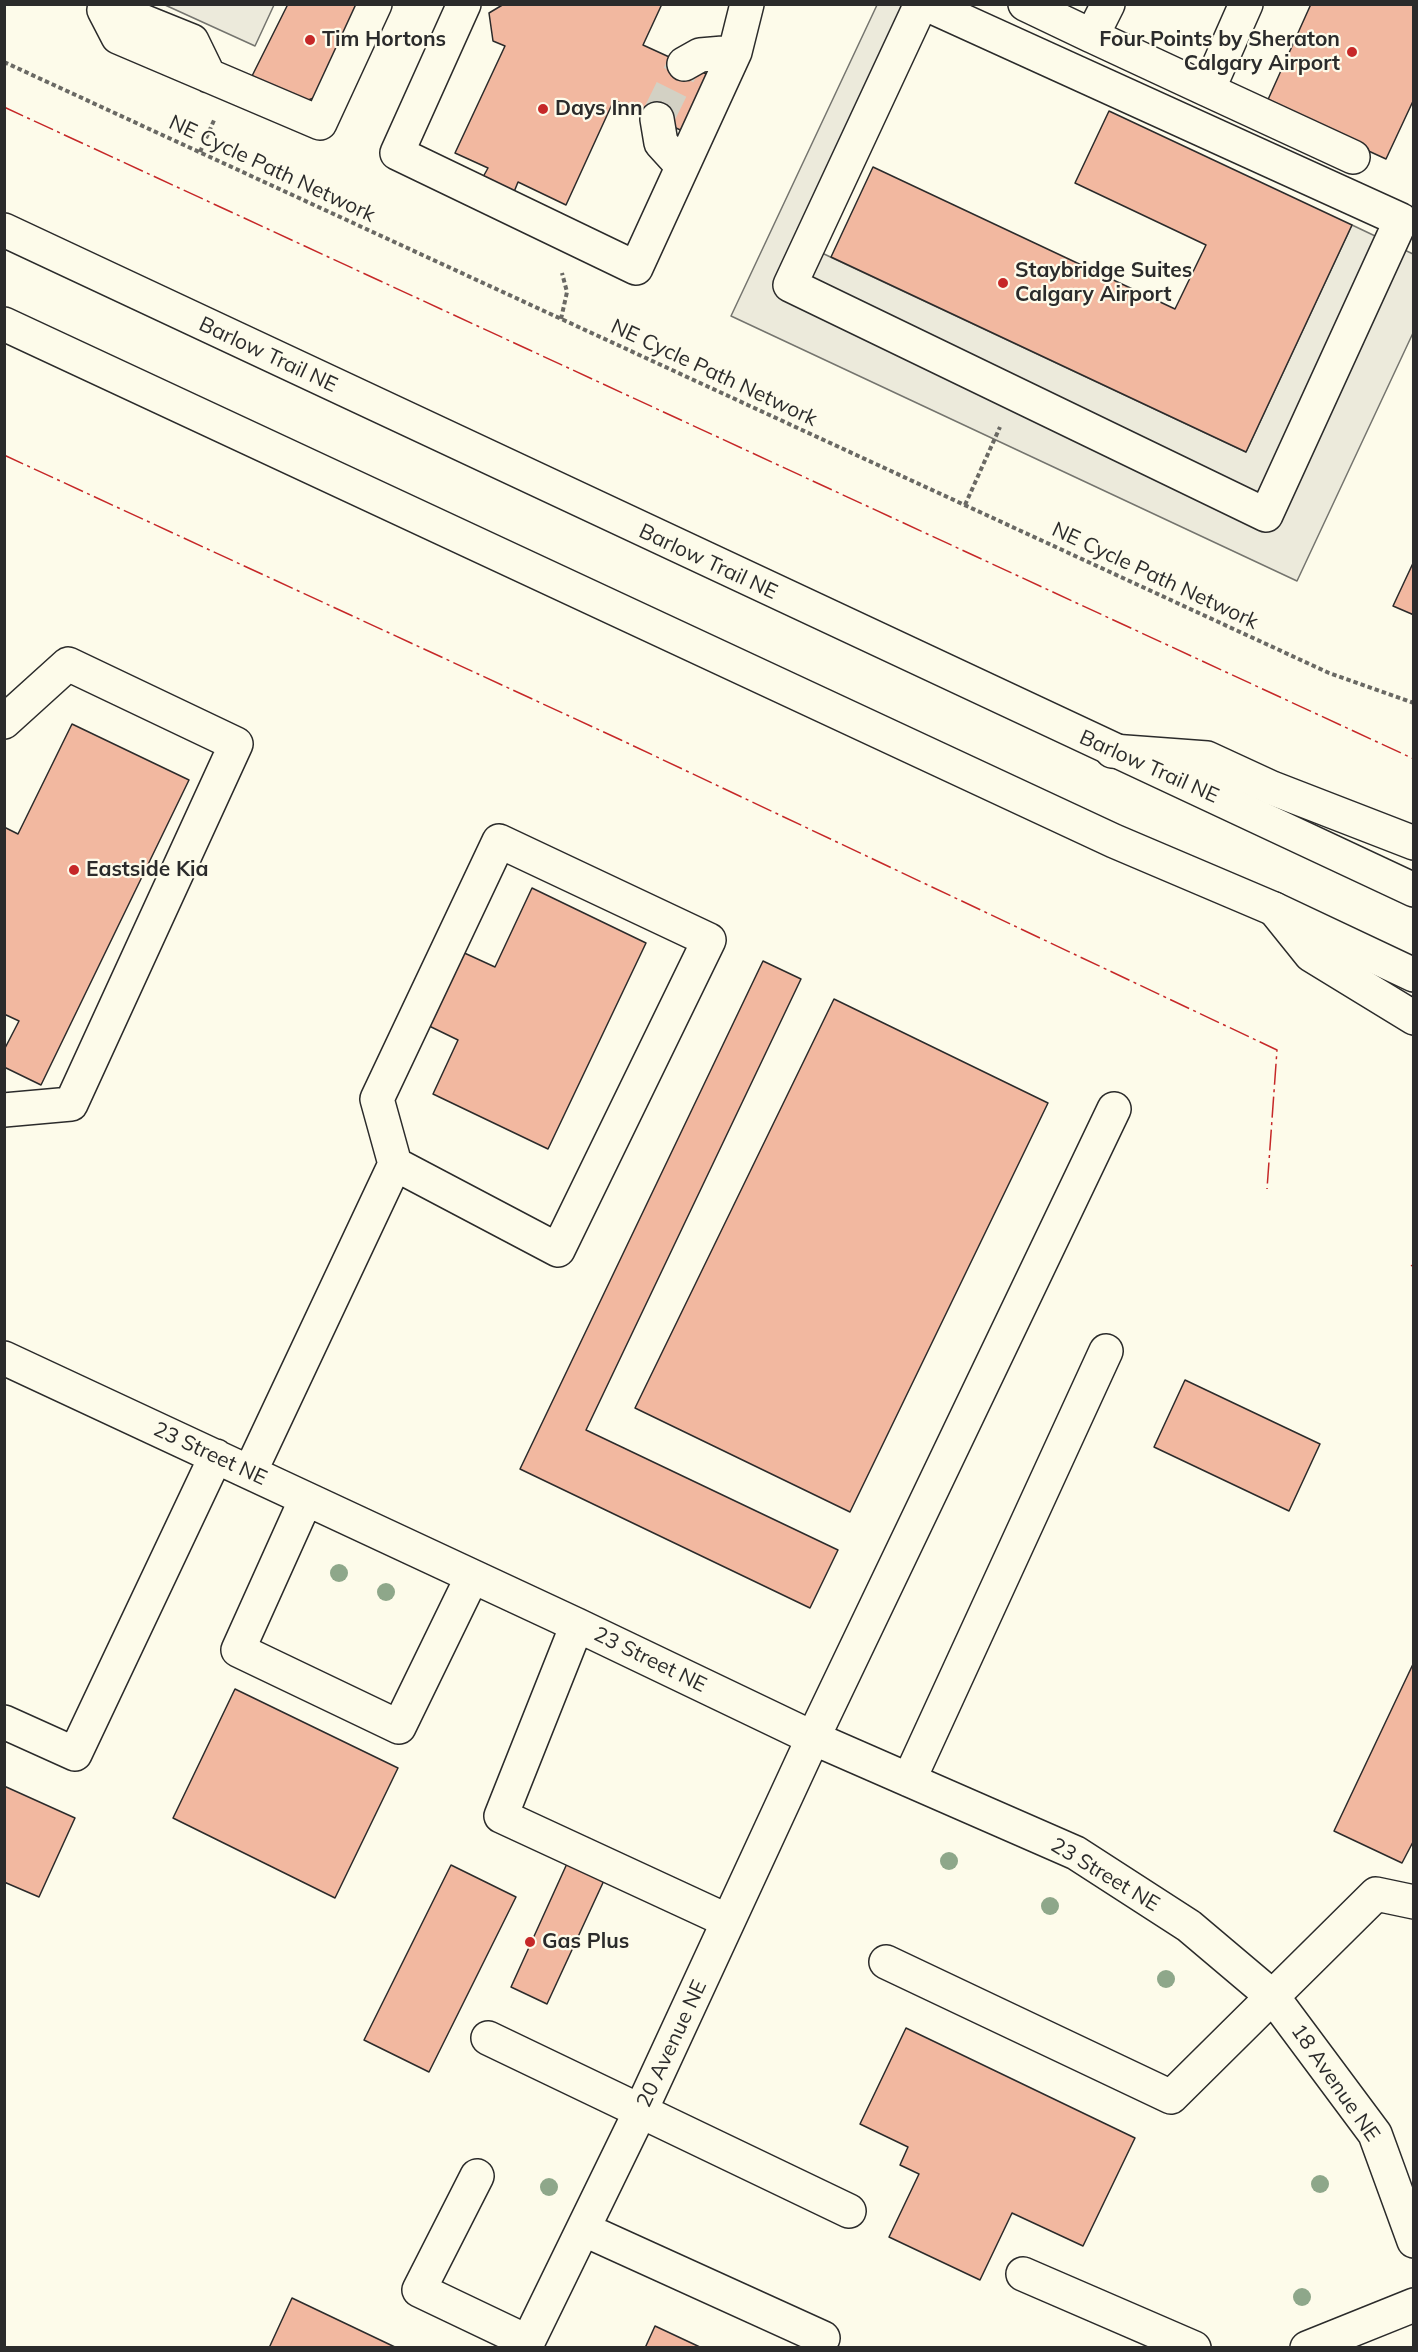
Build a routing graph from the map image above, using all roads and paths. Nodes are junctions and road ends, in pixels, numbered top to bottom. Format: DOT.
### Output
graph roads {
  1 [pos="375,4"];
  2 [pos="464,4"];
  3 [pos="747,4"];
  4 [pos="921,4"];
  5 [pos="926,4"];
  6 [pos="1025,4"];
  7 [pos="1108,4"];
  8 [pos="1246,4"];
  9 [pos="109,14"];
  10 [pos="1092,36"];
  11 [pos="735,52"];
  12 [pos="4,62"];
  13 [pos="684,64"];
  14 [pos="1208,90"];
  15 [pos="219,110"];
  16 [pos="657,119"];
  17 [pos="200,152"];
  18 [pos="1353,157"];
  19 [pos="681,165"];
  20 [pos="4,206"];
  21 [pos="4,230"];
  22 [pos="570,236"];
  23 [pos="112,282"];
  24 [pos="561,319"];
  25 [pos="4,324"];
  26 [pos="1015,394"];
  27 [pos="965,505"];
  28 [pos="1413,703"];
  29 [pos="4,722"];
  30 [pos="1112,751"];
  31 [pos="1413,843"];
  32 [pos="1413,890"];
  33 [pos="1274,909"];
  34 [pos="1413,975"];
  35 [pos="1413,1018"];
  36 [pos="1114,1109"];
  37 [pos="4,1110"];
  38 [pos="395,1164"];
  39 [pos="1106,1352"];
  40 [pos="4,1358"];
  41 [pos="216,1456"];
  42 [pos="250,1472"];
  43 [pos="306,1499"];
  44 [pos="472,1577"];
  45 [pos="577,1625"];
  46 [pos="4,1722"];
  47 [pos="813,1738"];
  48 [pos="909,1780"];
  49 [pos="1413,1902"];
  50 [pos="728,1922"];
  51 [pos="886,1962"];
  52 [pos="1273,1997"];
  53 [pos="488,2038"];
  54 [pos="640,2112"];
  55 [pos="477,2176"];
  56 [pos="849,2211"];
  57 [pos="583,2229"];
  58 [pos="1413,2241"];
  59 [pos="1023,2274"];
  60 [pos="1413,2305"];
  61 [pos="823,2338"];
  62 [pos="526,2345"];
  63 [pos="1194,2348"];
  64 [pos="1307,2348"];
  1 -- 9 [label="main road"];
  2 -- 22 [label="main road"];
  3 -- 11 [label="main road"];
  4 -- 26 [label="main road"];
  5 -- 26 [label="main road"];
  6 -- 10 [label="main road"];
  7 -- 10 [label="main road"];
  8 -- 14 [label="main road"];
  10 -- 14 [label="main road"];
  11 -- 13 [label="main road"];
  11 -- 19 [label="main road"];
  12 -- 17 [label="path, NE Cycle Path Network"];
  14 -- 18 [label="main road"];
  15 -- 17 [label="path"];
  16 -- 19 [label="main road"];
  17 -- 24 [label="path, NE Cycle Path Network"];
  19 -- 22 [label="main road"];
  20 -- 23 [label="main road"];
  21 -- 23 [label="main road, Barlow Trail NE"];
  22 -- 24 [label="path"];
  23 -- 30 [label="main road, Barlow Trail NE"];
  24 -- 27 [label="path, NE Cycle Path Network"];
  25 -- 33 [label="main road"];
  26 -- 27 [label="path"];
  27 -- 28 [label="path, NE Cycle Path Network"];
  29 -- 37 [label="main road"];
  30 -- 31 [label="main road"];
  30 -- 32 [label="main road, Barlow Trail NE"];
  33 -- 34 [label="main road"];
  33 -- 35 [label="main road"];
  36 -- 47 [label="main road, 20 Avenue NE"];
  38 -- 38 [label="main road"];
  38 -- 42 [label="main road"];
  39 -- 48 [label="main road"];
  40 -- 41 [label="main road, 23 Street NE"];
  41 -- 42 [label="main road, 23 Street NE"];
  41 -- 46 [label="main road"];
  42 -- 43 [label="main road, 23 Street NE"];
  43 -- 44 [label="main road, 23 Street NE"];
  43 -- 44 [label="main road"];
  44 -- 45 [label="main road, 23 Street NE"];
  45 -- 47 [label="main road, 23 Street NE"];
  45 -- 50 [label="main road"];
  47 -- 48 [label="main road, 23 Street NE"];
  47 -- 50 [label="main road, 20 Avenue NE"];
  48 -- 52 [label="main road, 23 Street NE"];
  49 -- 52 [label="main road"];
  50 -- 54 [label="main road, 20 Avenue NE"];
  51 -- 52 [label="main road"];
  52 -- 58 [label="main road, 18 Avenue NE"];
  53 -- 54 [label="main road"];
  54 -- 56 [label="main road"];
  54 -- 57 [label="main road, 20 Avenue NE"];
  55 -- 62 [label="main road"];
  57 -- 61 [label="main road"];
  57 -- 62 [label="main road, 20 Avenue NE"];
  59 -- 63 [label="main road"];
  60 -- 64 [label="main road"];
}
